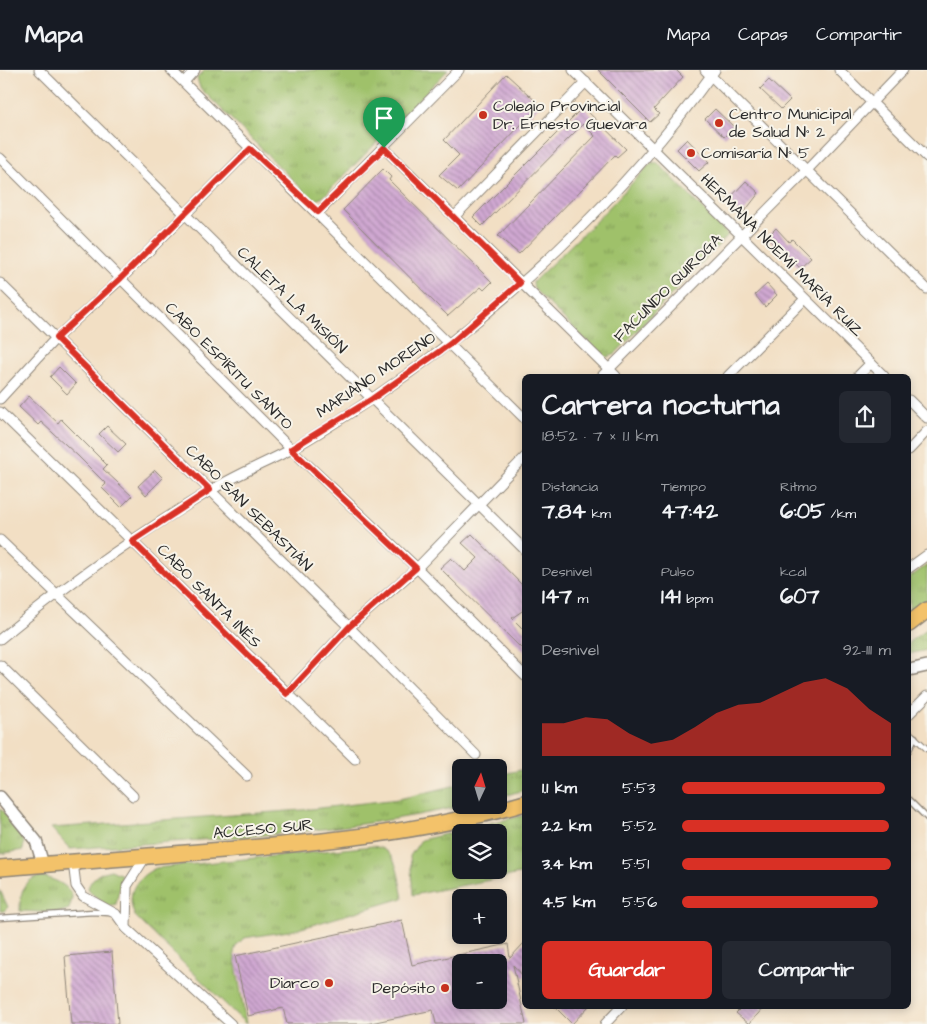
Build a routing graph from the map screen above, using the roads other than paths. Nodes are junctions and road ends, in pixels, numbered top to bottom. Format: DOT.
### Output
graph roads {
  1 [pos="39,70"];
  2 [pos="171,70"];
  3 [pos="195,70"];
  4 [pos="460,70"];
  5 [pos="573,70"];
  6 [pos="838,70"];
  7 [pos="902,70"];
  8 [pos="710,72"];
  9 [pos="184,82"];
  10 [pos="586,82"];
  11 [pos="871,102"];
  12 [pos="384,148"];
  13 [pos="653,148"];
  14 [pos="250,149"];
  15 [pos="927,157"];
  16 [pos="0,158"];
  17 [pos="807,170"];
  18 [pos="318,212"];
  19 [pos="183,215"];
  20 [pos="455,216"];
  21 [pos="740,235"];
  22 [pos="121,278"];
  23 [pos="0,283"];
  24 [pos="520,283"];
  25 [pos="927,289"];
  26 [pos="805,299"];
  27 [pos="56,338"];
  28 [pos="450,344"];
  29 [pos="871,363"];
  30 [pos="605,373"];
  31 [pos="730,374"];
  32 [pos="860,374"];
  33 [pos="882,374"];
  34 [pos="0,399"];
  35 [pos="372,399"];
  36 [pos="911,402"];
  37 [pos="0,412"];
  38 [pos="522,416"];
  39 [pos="927,418"];
  40 [pos="927,431"];
  41 [pos="911,448"];
  42 [pos="291,449"];
  43 [pos="522,460"];
  44 [pos="210,490"];
  45 [pos="479,505"];
  46 [pos="0,540"];
  47 [pos="132,541"];
  48 [pos="522,547"];
  49 [pos="927,555"];
  50 [pos="911,567"];
  51 [pos="416,568"];
  52 [pos="55,594"];
  53 [pos="927,610"];
  54 [pos="911,622"];
  55 [pos="349,627"];
  56 [pos="0,639"];
  57 [pos="0,665"];
  58 [pos="927,666"];
  59 [pos="911,670"];
  60 [pos="522,673"];
  61 [pos="287,694"];
  62 [pos="927,696"];
  63 [pos="911,712"];
  64 [pos="911,734"];
  65 [pos="915,738"];
  66 [pos="911,746"];
  67 [pos="927,750"];
  68 [pos="476,755"];
  69 [pos="354,759"];
  70 [pos="248,776"];
  71 [pos="133,796"];
  72 [pos="0,797"];
  73 [pos="911,802"];
  74 [pos="522,804"];
  75 [pos="927,818"];
  76 [pos="146,856"];
  77 [pos="73,862"];
  78 [pos="43,864"];
  79 [pos="0,868"];
  80 [pos="116,914"];
  81 [pos="0,918"];
  82 [pos="126,928"];
  83 [pos="619,1009"];
  84 [pos="231,1024"];
  85 [pos="605,1024"];
  1 -- 19 [label="street, CALETA LA MISIÓN"];
  2 -- 9 [label="street"];
  3 -- 9 [label="street"];
  4 -- 12 [label="street"];
  5 -- 10 [label="street, HERMANA NOEMÍ MARÍA RUIZ"];
  6 -- 11 [label="street"];
  7 -- 11 [label="street, FACUNDO QUIROGA"];
  8 -- 13 [label="street, MARIANO MORENO"];
  8 -- 17 [label="street"];
  9 -- 14 [label="street"];
  10 -- 13 [label="street, HERMANA NOEMÍ MARÍA RUIZ"];
  10 -- 20 [label="street"];
  11 -- 15 [label="street"];
  11 -- 17 [label="street, FACUNDO QUIROGA"];
  12 -- 18 [label="street"];
  12 -- 20 [label="street"];
  13 -- 21 [label="street, HERMANA NOEMÍ MARÍA RUIZ"];
  13 -- 24 [label="street, MARIANO MORENO"];
  14 -- 18 [label="street"];
  14 -- 19 [label="street"];
  16 -- 22 [label="street, CABO ESPÍRITU SANTO"];
  17 -- 21 [label="street, FACUNDO QUIROGA"];
  17 -- 25 [label="street"];
  18 -- 28 [label="street"];
  19 -- 22 [label="street"];
  19 -- 35 [label="street, CALETA LA MISIÓN"];
  20 -- 24 [label="street"];
  21 -- 26 [label="street, HERMANA NOEMÍ MARÍA RUIZ"];
  21 -- 30 [label="street, FACUNDO QUIROGA"];
  22 -- 27 [label="street"];
  22 -- 42 [label="street, CABO ESPÍRITU SANTO"];
  23 -- 27 [label="street, CABO SAN SEBASTIÁN"];
  24 -- 28 [label="street, MARIANO MORENO"];
  24 -- 30 [label="street"];
  26 -- 29 [label="street, HERMANA NOEMÍ MARÍA RUIZ"];
  26 -- 31 [label="street"];
  27 -- 34 [label="street"];
  27 -- 44 [label="street, CABO SAN SEBASTIÁN"];
  28 -- 35 [label="street, MARIANO MORENO"];
  28 -- 38 [label="street"];
  29 -- 32 [label="street"];
  29 -- 33 [label="street, HERMANA NOEMÍ MARÍA RUIZ"];
  35 -- 42 [label="street, MARIANO MORENO"];
  35 -- 45 [label="street, CALETA LA MISIÓN"];
  36 -- 39 [label="street"];
  37 -- 47 [label="street, CABO SANTA INÉS"];
  40 -- 41 [label="street"];
  42 -- 44 [label="street, MARIANO MORENO"];
  42 -- 51 [label="street, CABO ESPÍRITU SANTO"];
  43 -- 45 [label="street"];
  44 -- 47 [label="street, MARIANO MORENO"];
  44 -- 55 [label="street, CABO SAN SEBASTIÁN"];
  45 -- 48 [label="street, CALETA LA MISIÓN"];
  45 -- 51 [label="street"];
  46 -- 52 [label="street"];
  47 -- 52 [label="street, MARIANO MORENO"];
  47 -- 61 [label="street, CABO SANTA INÉS"];
  49 -- 50 [label="street"];
  51 -- 55 [label="street"];
  51 -- 60 [label="street, CABO ESPÍRITU SANTO"];
  52 -- 56 [label="street, MARIANO MORENO"];
  52 -- 70 [label="street"];
  53 -- 54 [label="main road"];
  55 -- 61 [label="street"];
  55 -- 68 [label="street, CABO SAN SEBASTIÁN"];
  57 -- 71 [label="street"];
  58 -- 59 [label="street"];
  61 -- 69 [label="street, CABO SANTA INÉS"];
  62 -- 63 [label="street"];
  64 -- 65 [label="lane"];
  65 -- 66 [label="lane"];
  65 -- 67 [label="lane"];
  72 -- 78 [label="street"];
  73 -- 75 [label="lane"];
  74 -- 76 [label="main road, ACCESO SUR"];
  76 -- 77 [label="main road, ACCESO SUR"];
  76 -- 82 [label="street"];
  77 -- 78 [label="main road, ACCESO SUR"];
  77 -- 80 [label="street"];
  78 -- 79 [label="main road, ACCESO SUR"];
  80 -- 81 [label="lane"];
  80 -- 82 [label="street"];
  82 -- 84 [label="street"];
  83 -- 85 [label="street"];
}
